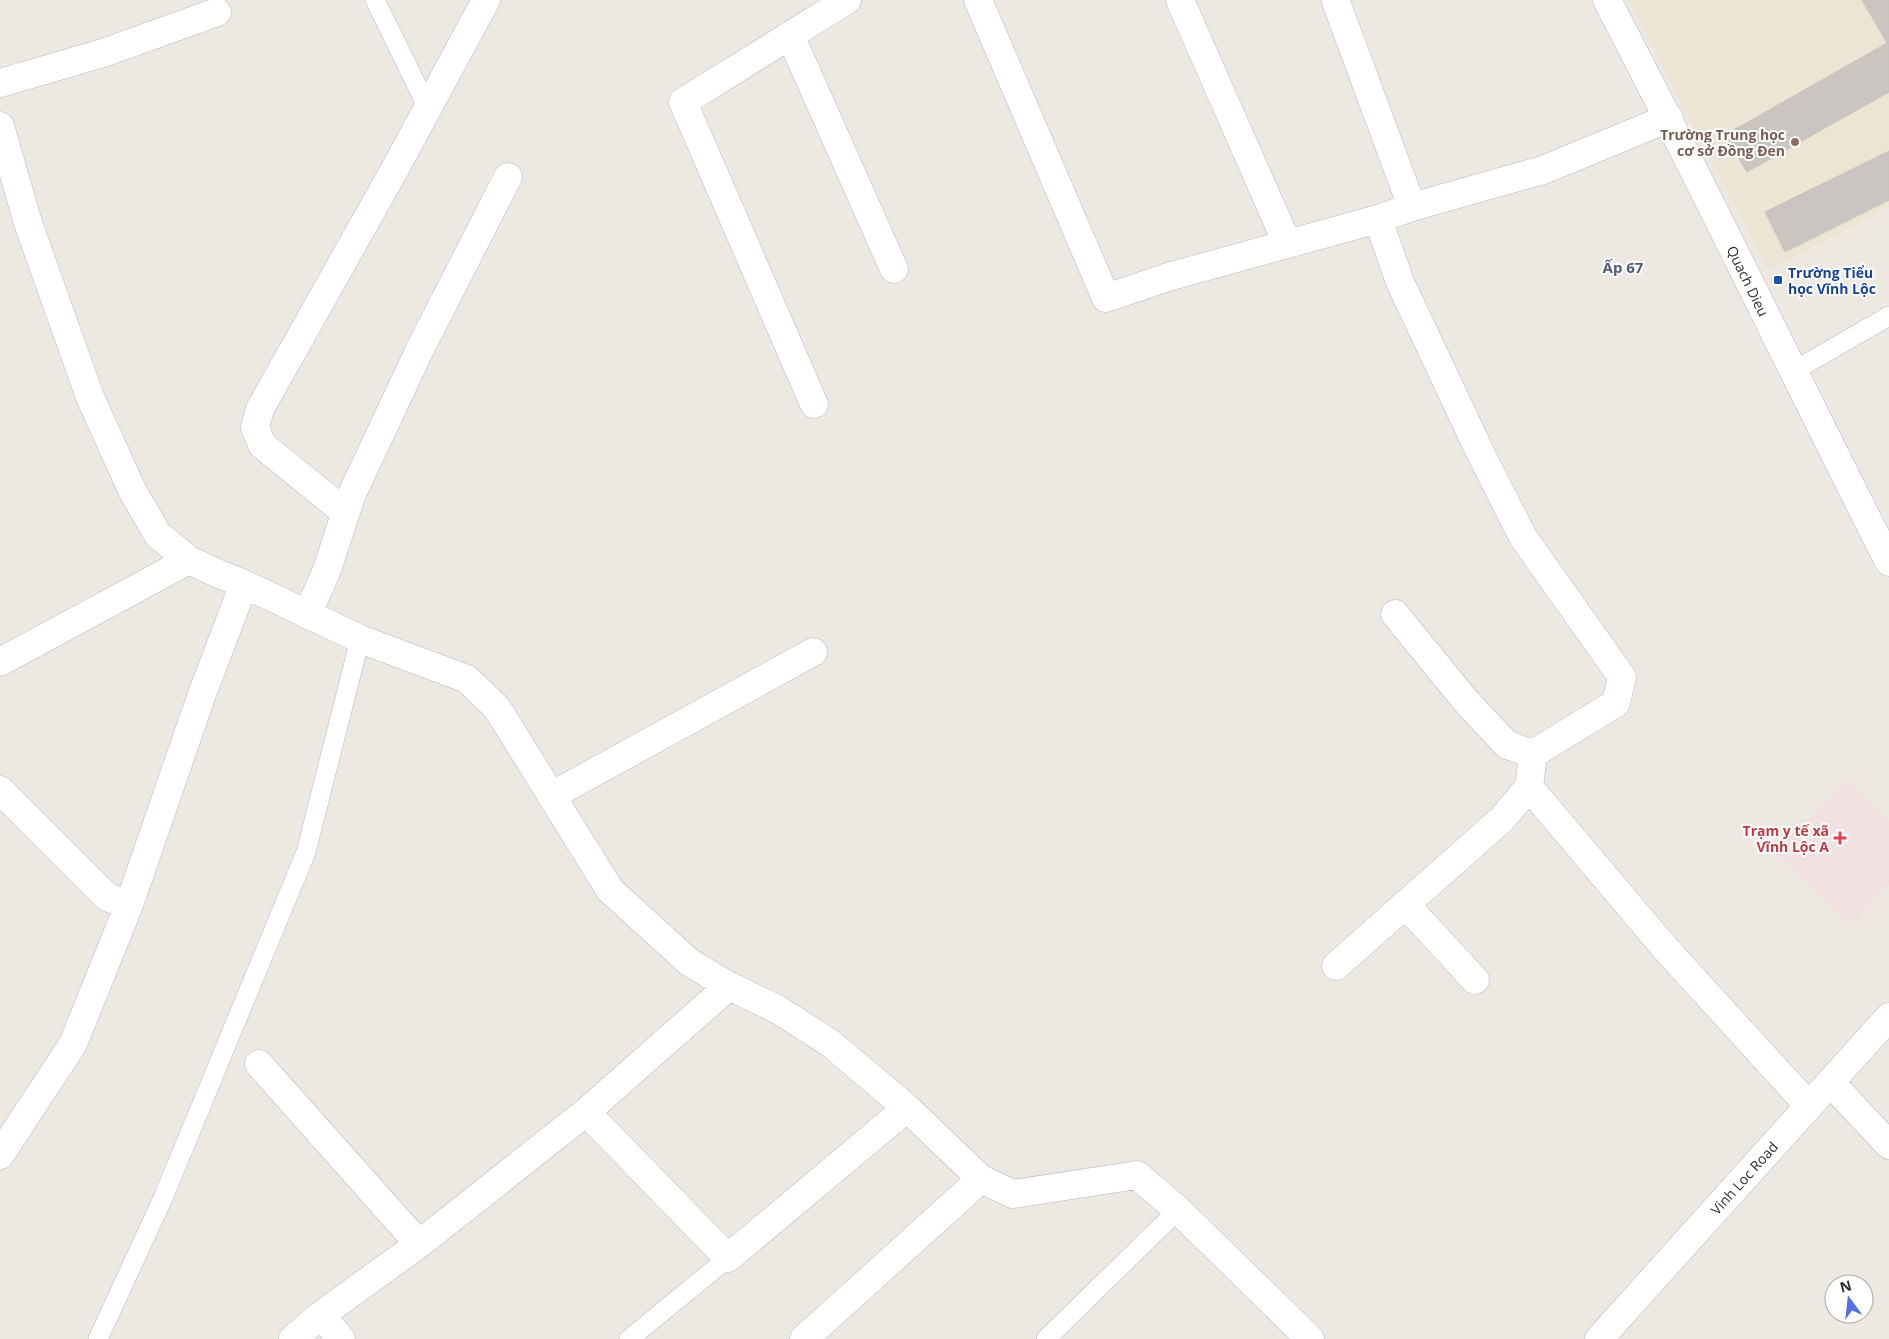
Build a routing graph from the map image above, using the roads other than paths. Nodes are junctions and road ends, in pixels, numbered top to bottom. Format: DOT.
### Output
graph roads {
  1 [pos="375,0"];
  2 [pos="486,0"];
  3 [pos="847,0"];
  4 [pos="978,0"];
  5 [pos="1180,0"];
  6 [pos="1607,0"];
  7 [pos="1336,2"];
  8 [pos="217,12"];
  9 [pos="790,35"];
  10 [pos="0,84"];
  11 [pos="427,106"];
  12 [pos="1669,118"];
  13 [pos="0,126"];
  14 [pos="508,176"];
  15 [pos="11,206"];
  16 [pos="1412,207"];
  17 [pos="1378,219"];
  18 [pos="1287,243"];
  19 [pos="894,269"];
  20 [pos="1889,316"];
  21 [pos="1792,372"];
  22 [pos="814,404"];
  23 [pos="346,513"];
  24 [pos="189,560"];
  25 [pos="1889,562"];
  26 [pos="244,584"];
  27 [pos="1395,614"];
  28 [pos="307,615"];
  29 [pos="360,639"];
  30 [pos="813,652"];
  31 [pos="0,662"];
  32 [pos="1534,754"];
  33 [pos="1530,787"];
  34 [pos="0,790"];
  35 [pos="551,796"];
  36 [pos="1405,904"];
  37 [pos="128,905"];
  38 [pos="1336,966"];
  39 [pos="1475,980"];
  40 [pos="729,986"];
  41 [pos="1889,1017"];
  42 [pos="259,1064"];
  43 [pos="1831,1083"];
  44 [pos="1809,1106"];
  45 [pos="907,1108"];
  46 [pos="586,1112"];
  47 [pos="1889,1145"];
  48 [pos="0,1155"];
  49 [pos="982,1180"];
  50 [pos="1178,1210"];
  51 [pos="419,1244"];
  52 [pos="728,1258"];
  53 [pos="321,1315"];
  54 [pos="1609,1336"];
  55 [pos="98,1339"];
  56 [pos="293,1339"];
  57 [pos="341,1339"];
  58 [pos="629,1339"];
  59 [pos="804,1339"];
  60 [pos="1046,1339"];
  61 [pos="1310,1339"];
  1 -- 11 [label="lane"];
  2 -- 11 [label="street"];
  3 -- 9 [label="street"];
  4 -- 18 [label="street"];
  5 -- 18 [label="street"];
  6 -- 12 [label="street, Quach Dieu"];
  7 -- 16 [label="street"];
  8 -- 10 [label="street"];
  9 -- 19 [label="street"];
  9 -- 22 [label="street"];
  11 -- 23 [label="street"];
  12 -- 16 [label="street"];
  12 -- 21 [label="street, Quach Dieu"];
  13 -- 15 [label="street"];
  14 -- 23 [label="street"];
  15 -- 24 [label="street"];
  16 -- 17 [label="street"];
  17 -- 18 [label="street"];
  17 -- 32 [label="street"];
  20 -- 21 [label="lane"];
  21 -- 25 [label="street, Quach Dieu"];
  23 -- 28 [label="street"];
  24 -- 26 [label="street"];
  24 -- 31 [label="street"];
  26 -- 28 [label="street"];
  26 -- 37 [label="street"];
  27 -- 32 [label="street"];
  28 -- 29 [label="street"];
  29 -- 35 [label="street"];
  29 -- 55 [label="lane"];
  30 -- 35 [label="street"];
  32 -- 33 [label="street"];
  33 -- 36 [label="street"];
  33 -- 44 [label="street"];
  34 -- 37 [label="street"];
  35 -- 40 [label="street"];
  36 -- 38 [label="street"];
  36 -- 39 [label="street"];
  37 -- 48 [label="street"];
  40 -- 45 [label="street"];
  40 -- 46 [label="street"];
  41 -- 43 [label="street, Vinh Loc Road"];
  42 -- 51 [label="street"];
  43 -- 44 [label="street, Vinh Loc Road"];
  43 -- 47 [label="street"];
  44 -- 54 [label="street, Vinh Loc Road"];
  45 -- 49 [label="street"];
  45 -- 52 [label="street"];
  46 -- 51 [label="street"];
  46 -- 52 [label="street"];
  49 -- 50 [label="street"];
  49 -- 59 [label="street"];
  50 -- 60 [label="lane"];
  50 -- 61 [label="street"];
  51 -- 53 [label="street"];
  52 -- 58 [label="lane"];
  53 -- 56 [label="street"];
  53 -- 57 [label="street"];
}
